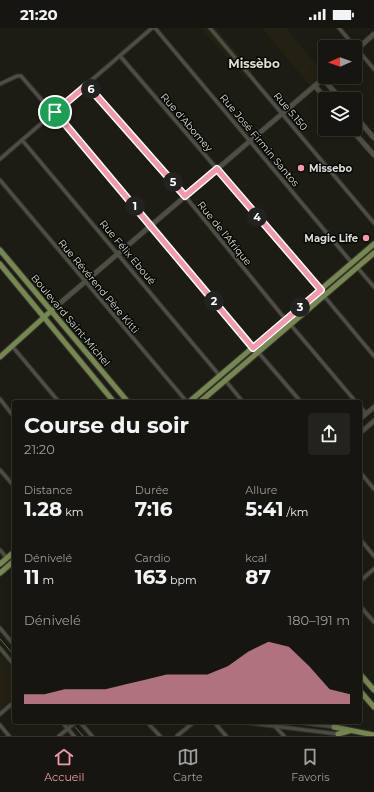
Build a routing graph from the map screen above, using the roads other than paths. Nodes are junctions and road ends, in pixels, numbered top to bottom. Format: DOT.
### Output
graph roads {
  1 [pos="152,28"];
  2 [pos="156,28"];
  3 [pos="210,28"];
  4 [pos="339,28"];
  5 [pos="374,34"];
  6 [pos="348,40"];
  7 [pos="362,45"];
  8 [pos="120,56"];
  9 [pos="362,56"];
  10 [pos="374,69"];
  11 [pos="318,83"];
  12 [pos="0,84"];
  13 [pos="329,84"];
  14 [pos="87,85"];
  15 [pos="315,86"];
  16 [pos="320,92"];
  17 [pos="335,92"];
  18 [pos="54,113"];
  19 [pos="283,113"];
  20 [pos="362,124"];
  21 [pos="358,136"];
  22 [pos="374,138"];
  23 [pos="22,140"];
  24 [pos="251,140"];
  25 [pos="374,155"];
  26 [pos="0,159"];
  27 [pos="217,169"];
  28 [pos="0,180"];
  29 [pos="185,196"];
  30 [pos="374,223"];
  31 [pos="151,225"];
  32 [pos="374,244"];
  33 [pos="0,250"];
  34 [pos="119,253"];
  35 [pos="374,253"];
  36 [pos="352,263"];
  37 [pos="0,264"];
  38 [pos="357,267"];
  39 [pos="84,282"];
  40 [pos="374,287"];
  41 [pos="321,290"];
  42 [pos="324,296"];
  43 [pos="52,310"];
  44 [pos="43,317"];
  45 [pos="286,320"];
  46 [pos="290,325"];
  47 [pos="12,346"];
  48 [pos="253,348"];
  49 [pos="258,352"];
  50 [pos="374,356"];
  51 [pos="0,357"];
  52 [pos="220,376"];
  53 [pos="225,380"];
  54 [pos="0,399"];
  55 [pos="57,400"];
  56 [pos="112,400"];
  57 [pos="126,400"];
  58 [pos="186,400"];
  59 [pos="190,400"];
  60 [pos="202,400"];
  61 [pos="241,400"];
  62 [pos="299,400"];
  63 [pos="354,400"];
  64 [pos="374,407"];
  65 [pos="362,409"];
  66 [pos="12,414"];
  67 [pos="366,414"];
  68 [pos="362,417"];
  69 [pos="374,421"];
  70 [pos="362,431"];
  71 [pos="0,470"];
  72 [pos="362,474"];
  73 [pos="12,484"];
  74 [pos="374,489"];
  75 [pos="362,541"];
  76 [pos="0,550"];
  77 [pos="12,554"];
  78 [pos="374,556"];
  79 [pos="7,558"];
  80 [pos="0,564"];
  81 [pos="12,564"];
  82 [pos="374,569"];
  83 [pos="0,572"];
  84 [pos="362,579"];
  85 [pos="362,608"];
  86 [pos="374,622"];
  87 [pos="0,628"];
  88 [pos="12,643"];
  89 [pos="0,648"];
  90 [pos="12,663"];
  91 [pos="362,676"];
  92 [pos="374,690"];
  93 [pos="362,693"];
  94 [pos="12,704"];
  95 [pos="374,707"];
  96 [pos="0,714"];
  97 [pos="64,724"];
  98 [pos="74,724"];
  99 [pos="82,724"];
  100 [pos="149,724"];
  101 [pos="192,724"];
  102 [pos="216,724"];
  103 [pos="258,724"];
  104 [pos="311,724"];
  105 [pos="332,724"];
  106 [pos="0,725"];
  107 [pos="275,726"];
  108 [pos="334,727"];
  109 [pos="68,729"];
  110 [pos="352,731"];
  111 [pos="374,734"];
  112 [pos="340,735"];
  113 [pos="9,736"];
  114 [pos="59,736"];
  115 [pos="74,736"];
  116 [pos="92,736"];
  117 [pos="160,736"];
  118 [pos="177,736"];
  119 [pos="226,736"];
  120 [pos="284,736"];
  1 -- 8 [label="street"];
  2 -- 24 [label="street, Rue José Firmin Santos"];
  3 -- 19 [label="street, Rue 5.150"];
  4 -- 6 [label="street"];
  5 -- 7 [label="main road"];
  8 -- 14 [label="street"];
  8 -- 27 [label="street, Rue d'Abomey"];
  9 -- 10 [label="street"];
  11 -- 15 [label="main road"];
  12 -- 18 [label="street"];
  13 -- 17 [label="main road"];
  14 -- 18 [label="street"];
  14 -- 29 [label="street, Rue de l'Afrique"];
  15 -- 16 [label="main road"];
  15 -- 19 [label="main road"];
  18 -- 23 [label="street"];
  18 -- 31 [label="street"];
  19 -- 24 [label="main road"];
  19 -- 30 [label="street, Rue 5.150"];
  20 -- 22 [label="main road"];
  21 -- 25 [label="main road"];
  23 -- 26 [label="street"];
  23 -- 34 [label="street, Rue Félix Eboué"];
  24 -- 27 [label="main road"];
  24 -- 36 [label="street, Rue José Firmin Santos"];
  27 -- 29 [label="main road"];
  27 -- 41 [label="street, Rue d'Abomey"];
  28 -- 39 [label="street, Rue Révérend Père Kitti"];
  29 -- 31 [label="main road"];
  29 -- 45 [label="street, Rue de l'Afrique"];
  31 -- 34 [label="main road"];
  31 -- 48 [label="street"];
  32 -- 36 [label="main road"];
  33 -- 43 [label="main road, Boulevard Saint-Michel"];
  34 -- 39 [label="main road"];
  34 -- 52 [label="street, Rue Félix Eboué"];
  35 -- 38 [label="main road"];
  36 -- 41 [label="main road"];
  37 -- 44 [label="main road, Boulevard Saint-Michel"];
  38 -- 40 [label="street"];
  38 -- 42 [label="main road"];
  39 -- 43 [label="main road"];
  39 -- 58 [label="street, Rue Révérend Père Kitti"];
  41 -- 45 [label="main road"];
  42 -- 46 [label="main road"];
  42 -- 50 [label="street"];
  43 -- 44 [label="main road"];
  43 -- 57 [label="main road, Boulevard Saint-Michel"];
  44 -- 47 [label="main road"];
  44 -- 56 [label="main road, Boulevard Saint-Michel"];
  45 -- 46 [label="street, Rue de l'Afrique"];
  45 -- 48 [label="main road"];
  46 -- 49 [label="main road"];
  46 -- 63 [label="street, Rue de l'Afrique"];
  47 -- 51 [label="main road"];
  47 -- 55 [label="street"];
  48 -- 52 [label="main road"];
  49 -- 53 [label="main road"];
  49 -- 62 [label="street"];
  52 -- 59 [label="main road"];
  53 -- 60 [label="main road"];
  53 -- 61 [label="street"];
  54 -- 66 [label="street"];
  64 -- 67 [label="street"];
  65 -- 67 [label="street"];
  67 -- 68 [label="street"];
  69 -- 70 [label="street"];
  71 -- 73 [label="street"];
  72 -- 74 [label="street"];
  75 -- 78 [label="street"];
  76 -- 79 [label="street"];
  77 -- 79 [label="main road"];
  79 -- 80 [label="main road"];
  81 -- 83 [label="main road"];
  82 -- 84 [label="street"];
  85 -- 86 [label="street"];
  87 -- 88 [label="street"];
  89 -- 90 [label="street"];
  91 -- 92 [label="main road"];
  93 -- 95 [label="main road"];
  94 -- 96 [label="street"];
  97 -- 109 [label="street"];
  98 -- 109 [label="street"];
  99 -- 116 [label="street"];
  100 -- 117 [label="street"];
  101 -- 118 [label="street"];
  102 -- 119 [label="street"];
  103 -- 107 [label="street"];
  104 -- 108 [label="street"];
  105 -- 108 [label="street"];
  106 -- 113 [label="street"];
  107 -- 112 [label="street"];
  107 -- 120 [label="street"];
  108 -- 110 [label="main road"];
  108 -- 112 [label="main road"];
  109 -- 114 [label="street"];
  109 -- 115 [label="street"];
  110 -- 111 [label="main road"];
  110 -- 112 [label="main road"];
}
